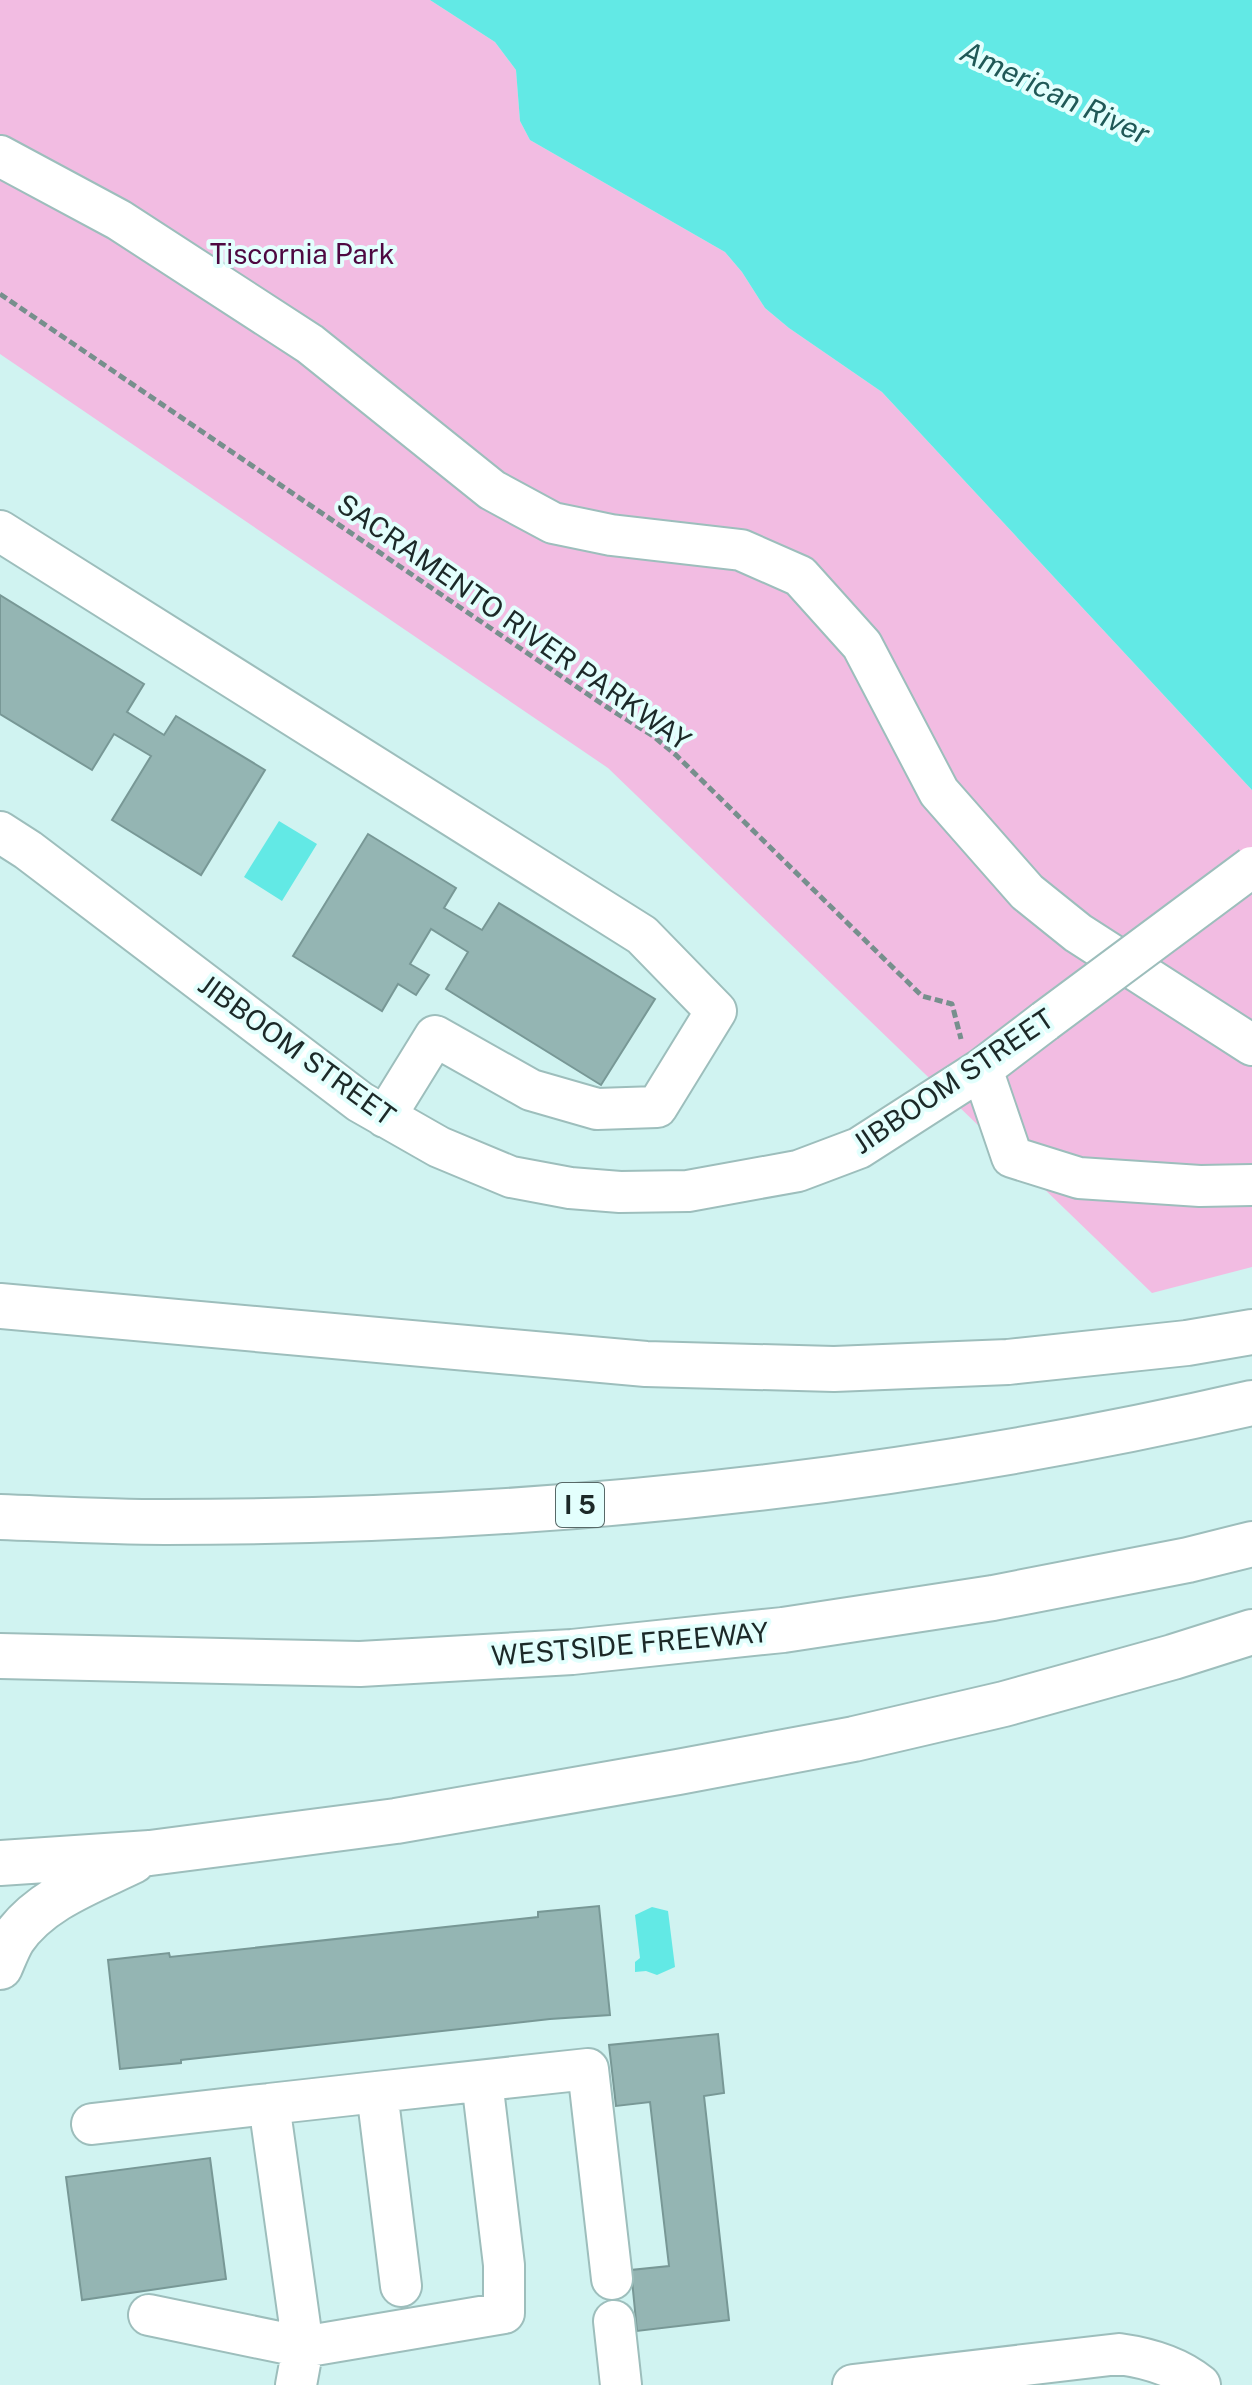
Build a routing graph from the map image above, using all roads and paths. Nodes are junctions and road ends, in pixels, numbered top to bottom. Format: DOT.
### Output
graph roads {
  1 [pos="0,156"];
  2 [pos="0,294"];
  3 [pos="0,531"];
  4 [pos="0,832"];
  5 [pos="1252,867"];
  6 [pos="1252,1045"];
  7 [pos="982,1069"];
  8 [pos="385,1117"];
  9 [pos="1252,1185"];
  10 [pos="0,1306"];
  11 [pos="1252,1332"];
  12 [pos="1252,1403"];
  13 [pos="0,1517"];
  14 [pos="1252,1544"];
  15 [pos="1252,1632"];
  16 [pos="0,1656"];
  17 [pos="150,1853"];
  18 [pos="0,1863"];
  19 [pos="0,1967"];
  20 [pos="482,2081"];
  21 [pos="377,2092"];
  22 [pos="269,2104"];
  23 [pos="92,2124"];
  24 [pos="612,2279"];
  25 [pos="401,2286"];
  26 [pos="149,2315"];
  27 [pos="614,2321"];
  28 [pos="299,2366"];
  29 [pos="621,2385"];
  30 [pos="853,2385"];
  31 [pos="1200,2385"];
  1 -- 6 [label="street"];
  2 -- 7 [label="path, SACRAMENTO RIVER PARKWAY"];
  3 -- 8 [label="street"];
  4 -- 8 [label="street, JIBBOOM STREET"];
  5 -- 7 [label="street, JIBBOOM STREET, bridge"];
  7 -- 8 [label="street, JIBBOOM STREET"];
  7 -- 9 [label="street"];
  10 -- 11 [label="highway"];
  12 -- 13 [label="highway, I 5"];
  14 -- 16 [label="highway, WESTSIDE FREEWAY"];
  15 -- 17 [label="highway"];
  17 -- 18 [label="highway"];
  17 -- 19 [label="highway"];
  20 -- 21 [label="street"];
  20 -- 24 [label="street"];
  20 -- 28 [label="street"];
  21 -- 22 [label="street"];
  21 -- 25 [label="street"];
  22 -- 23 [label="street"];
  22 -- 28 [label="street"];
  26 -- 28 [label="street"];
  27 -- 29 [label="street"];
  30 -- 31 [label="street"];
}
